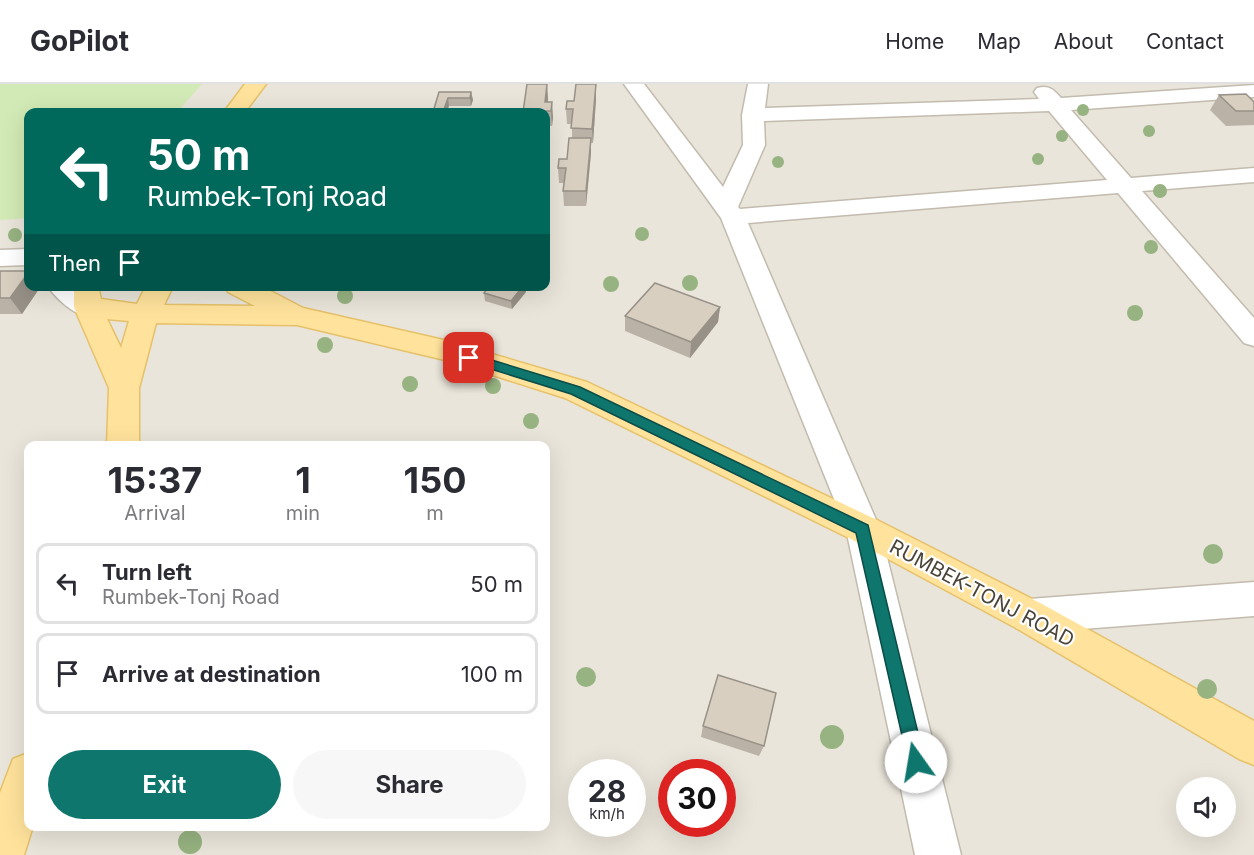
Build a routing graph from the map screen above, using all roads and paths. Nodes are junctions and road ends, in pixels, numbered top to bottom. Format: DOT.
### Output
graph roads {
  1 [pos="256,84"];
  2 [pos="634,84"];
  3 [pos="758,84"];
  4 [pos="1037,84"];
  5 [pos="1254,90"];
  6 [pos="1054,105"];
  7 [pos="237,108"];
  8 [pos="753,115"];
  9 [pos="1254,175"];
  10 [pos="1124,186"];
  11 [pos="730,212"];
  12 [pos="73,291"];
  13 [pos="157,291"];
  14 [pos="248,291"];
  15 [pos="87,297"];
  16 [pos="1242,307"];
  17 [pos="145,314"];
  18 [pos="297,316"];
  19 [pos="1254,336"];
  20 [pos="124,388"];
  21 [pos="123,441"];
  22 [pos="863,530"];
  23 [pos="1254,599"];
  24 [pos="1029,616"];
  25 [pos="1254,744"];
  26 [pos="24,786"];
  27 [pos="1,855"];
  28 [pos="938,855"];
  1 -- 7 [label="main road"];
  2 -- 11 [label="street"];
  3 -- 8 [label="street"];
  4 -- 6 [label="street"];
  5 -- 6 [label="street"];
  6 -- 8 [label="street"];
  6 -- 10 [label="street"];
  8 -- 11 [label="street"];
  9 -- 10 [label="street"];
  10 -- 11 [label="street"];
  10 -- 16 [label="street"];
  11 -- 22 [label="street"];
  12 -- 15 [label="street"];
  13 -- 17 [label="main road"];
  14 -- 18 [label="main road, RUMBEK-TONJ ROAD"];
  15 -- 17 [label="main road, RUMBEK-TONJ ROAD"];
  15 -- 20 [label="main road"];
  16 -- 19 [label="street"];
  17 -- 18 [label="main road, RUMBEK-TONJ ROAD"];
  17 -- 20 [label="main road"];
  18 -- 22 [label="main road, RUMBEK-TONJ ROAD"];
  20 -- 21 [label="main road"];
  22 -- 24 [label="main road, RUMBEK-TONJ ROAD"];
  22 -- 28 [label="street"];
  23 -- 24 [label="street"];
  24 -- 25 [label="main road, RUMBEK-TONJ ROAD"];
  26 -- 27 [label="main road"];
}
